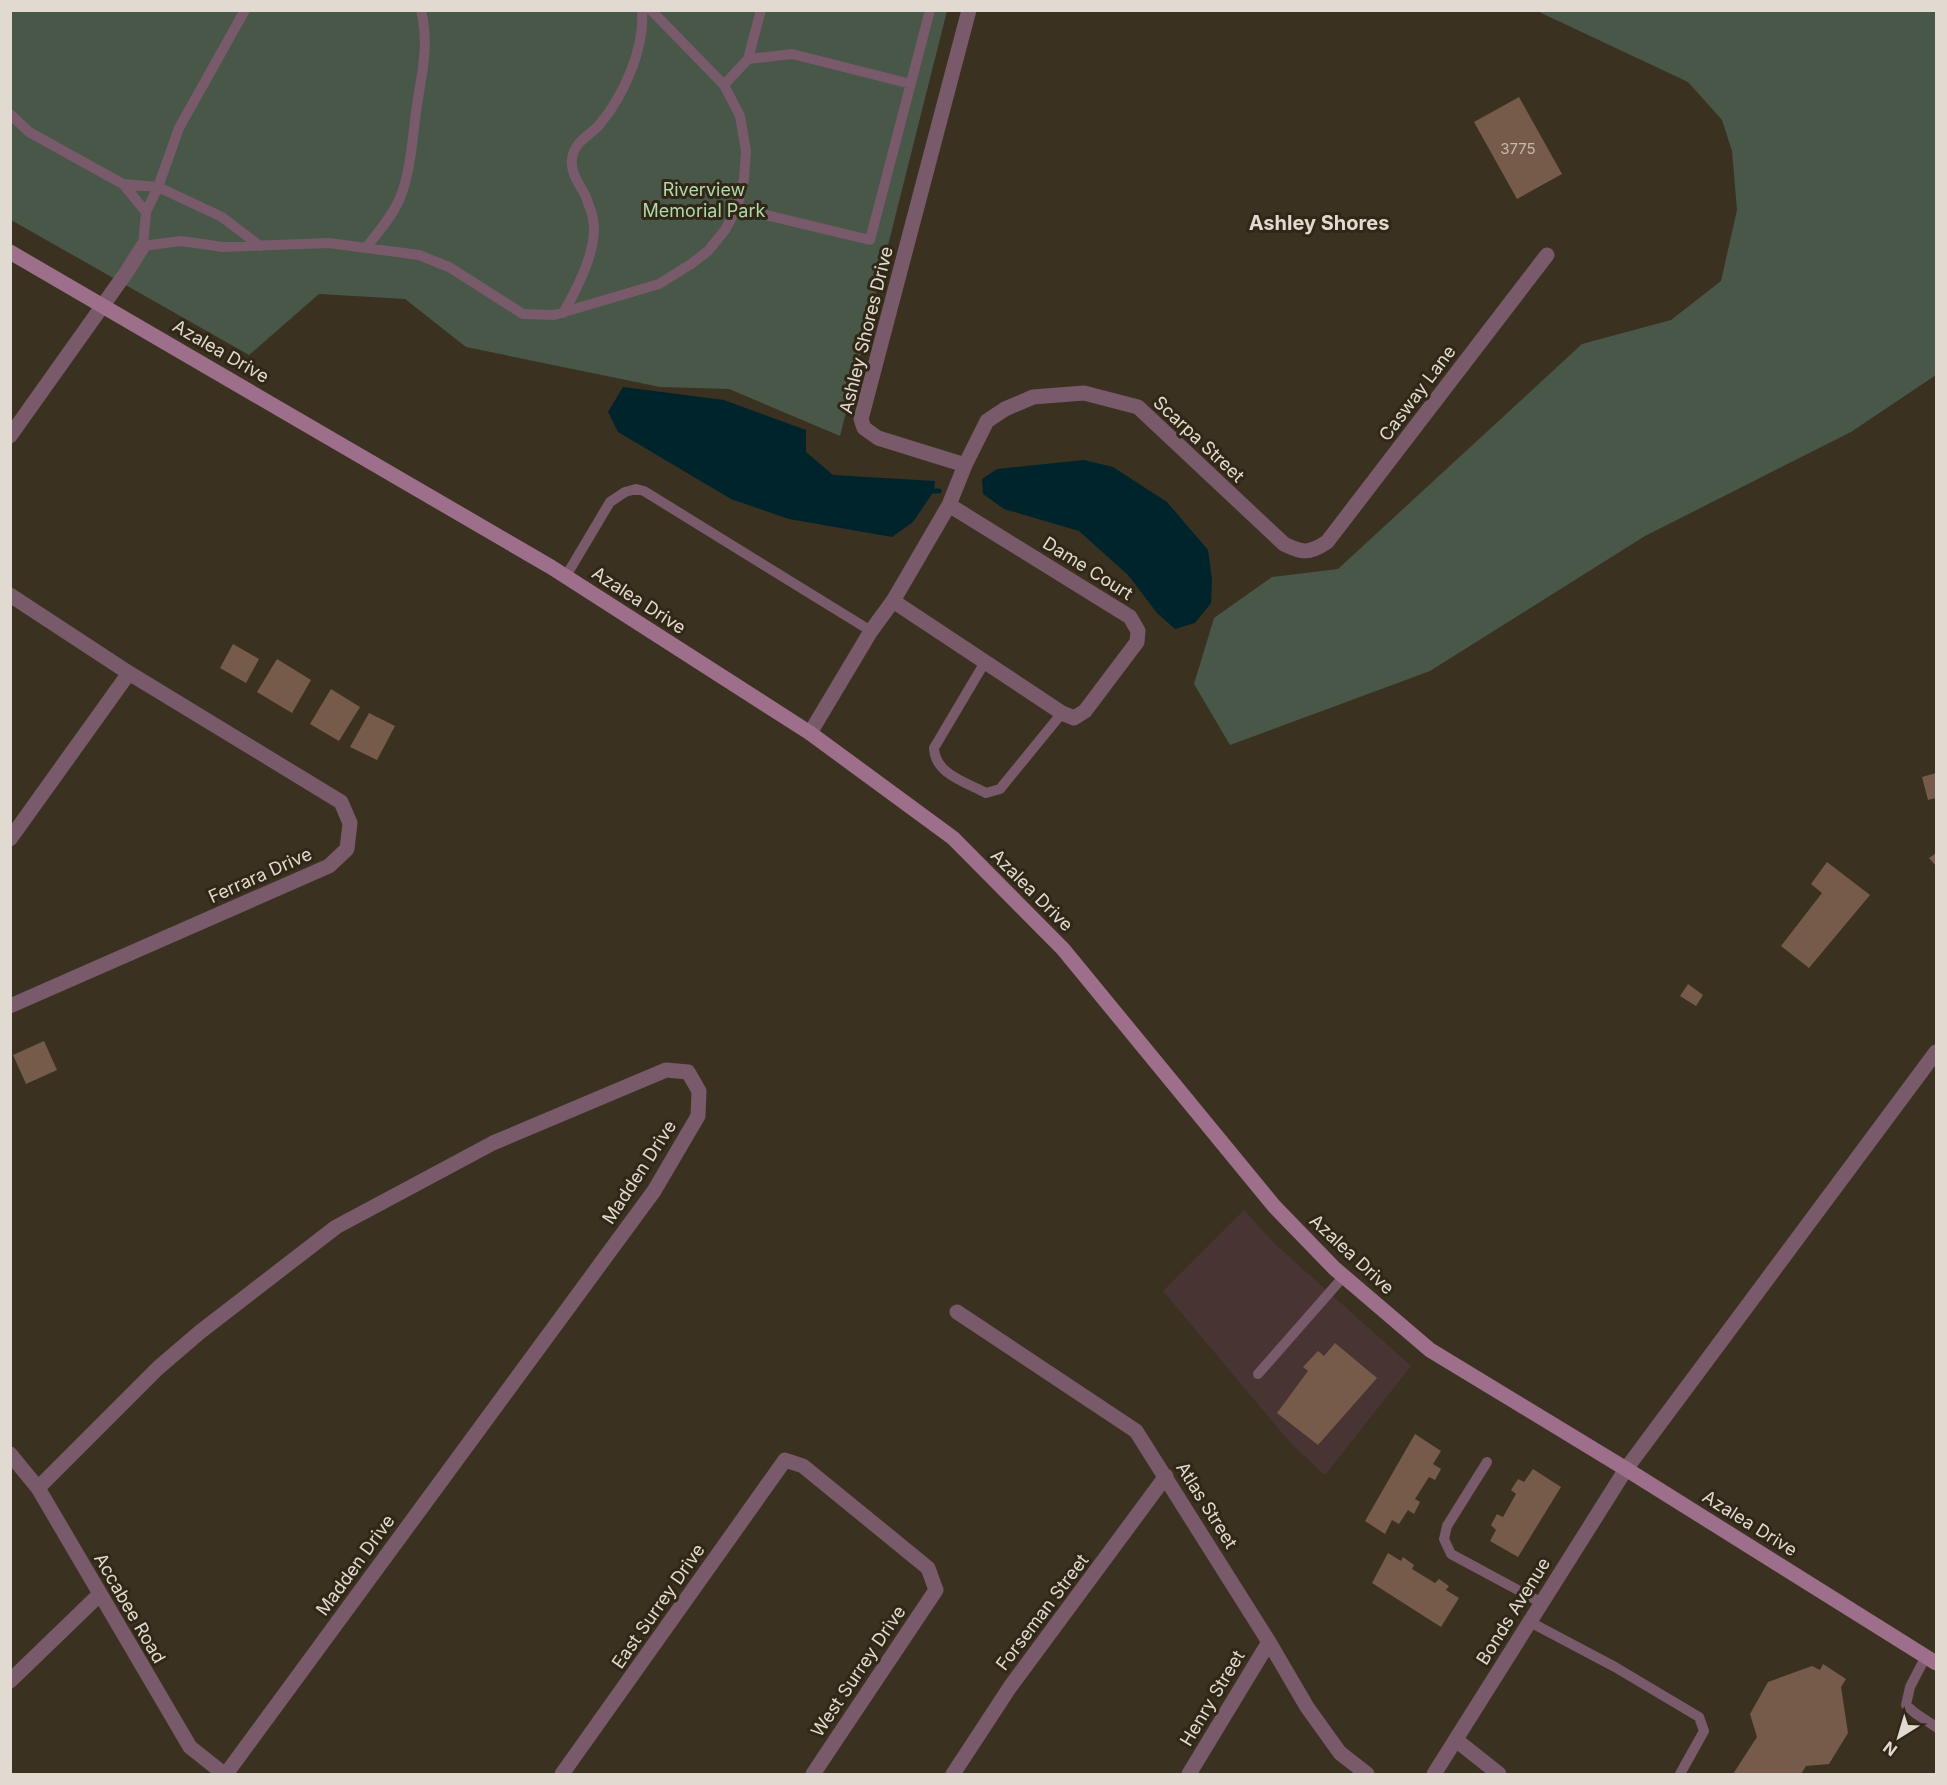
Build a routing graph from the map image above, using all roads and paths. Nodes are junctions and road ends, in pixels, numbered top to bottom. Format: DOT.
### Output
graph roads {
  1 [pos="245,10"];
  2 [pos="421,10"];
  3 [pos="642,10"];
  4 [pos="651,10"];
  5 [pos="760,10"];
  6 [pos="930,10"];
  7 [pos="969,10"];
  8 [pos="748,58"];
  9 [pos="911,84"];
  10 [pos="724,85"];
  11 [pos="10,114"];
  12 [pos="123,184"];
  13 [pos="158,187"];
  14 [pos="737,208"];
  15 [pos="146,213"];
  16 [pos="143,246"];
  17 [pos="260,246"];
  18 [pos="366,248"];
  19 [pos="10,252"];
  20 [pos="1547,255"];
  21 [pos="104,304"];
  22 [pos="563,313"];
  23 [pos="10,436"];
  24 [pos="965,465"];
  25 [pos="948,505"];
  26 [pos="1315,550"];
  27 [pos="566,576"];
  28 [pos="10,596"];
  29 [pos="893,601"];
  30 [pos="871,631"];
  31 [pos="985,662"];
  32 [pos="129,673"];
  33 [pos="1062,713"];
  34 [pos="810,733"];
  35 [pos="10,839"];
  36 [pos="10,1006"];
  37 [pos="1936,1052"];
  38 [pos="1344,1276"];
  39 [pos="957,1312"];
  40 [pos="1258,1374"];
  41 [pos="10,1454"];
  42 [pos="785,1460"];
  43 [pos="1487,1462"];
  44 [pos="1626,1469"];
  45 [pos="1166,1476"];
  46 [pos="38,1488"];
  47 [pos="99,1595"];
  48 [pos="1542,1603"];
  49 [pos="1530,1622"];
  50 [pos="1269,1642"];
  51 [pos="1931,1660"];
  52 [pos="10,1681"];
  53 [pos="1936,1727"];
  54 [pos="1456,1740"];
  55 [pos="225,1774"];
  56 [pos="562,1774"];
  57 [pos="813,1774"];
  58 [pos="953,1774"];
  59 [pos="1189,1774"];
  60 [pos="1367,1774"];
  61 [pos="1434,1774"];
  62 [pos="1499,1774"];
  63 [pos="1680,1774"];
  1 -- 13 [label="lane"];
  2 -- 18 [label="lane"];
  3 -- 22 [label="lane"];
  4 -- 10 [label="lane"];
  5 -- 8 [label="lane"];
  6 -- 9 [label="lane"];
  7 -- 24 [label="street, Ashley Shores Drive"];
  8 -- 9 [label="lane"];
  8 -- 10 [label="lane"];
  9 -- 14 [label="lane"];
  10 -- 14 [label="lane"];
  11 -- 12 [label="lane"];
  12 -- 13 [label="lane"];
  12 -- 15 [label="lane"];
  13 -- 15 [label="lane"];
  13 -- 17 [label="lane"];
  14 -- 22 [label="lane"];
  15 -- 16 [label="lane"];
  16 -- 17 [label="lane"];
  16 -- 21 [label="street"];
  17 -- 18 [label="lane"];
  18 -- 22 [label="lane"];
  19 -- 21 [label="street, Azalea Drive"];
  20 -- 26 [label="street, Casway Lane"];
  21 -- 23 [label="street"];
  21 -- 27 [label="street, Azalea Drive"];
  24 -- 25 [label="street"];
  24 -- 26 [label="street, Scarpa Street"];
  25 -- 29 [label="street"];
  25 -- 33 [label="street, Dame Court"];
  27 -- 30 [label="lane"];
  27 -- 34 [label="street, Azalea Drive"];
  28 -- 32 [label="street, Ferrara Drive"];
  29 -- 30 [label="street"];
  29 -- 31 [label="street"];
  30 -- 34 [label="street"];
  31 -- 33 [label="street"];
  31 -- 33 [label="lane"];
  32 -- 35 [label="street"];
  32 -- 36 [label="street, Ferrara Drive"];
  34 -- 38 [label="street, Azalea Drive"];
  37 -- 44 [label="street, Bonds Avenue"];
  38 -- 40 [label="lane"];
  38 -- 44 [label="street, Azalea Drive"];
  39 -- 45 [label="street, Atlas Street"];
  41 -- 46 [label="street, Accabee Road"];
  42 -- 56 [label="street, East Surrey Drive"];
  42 -- 57 [label="street, West Surrey Drive"];
  43 -- 48 [label="lane"];
  44 -- 48 [label="street, Bonds Avenue"];
  44 -- 51 [label="street, Azalea Drive"];
  45 -- 50 [label="street, Atlas Street"];
  45 -- 58 [label="street, Forseman Street"];
  46 -- 47 [label="street, Accabee Road"];
  46 -- 55 [label="street, Madden Drive"];
  47 -- 52 [label="street"];
  47 -- 55 [label="street, Accabee Road"];
  48 -- 49 [label="street, Bonds Avenue"];
  49 -- 54 [label="street, Bonds Avenue"];
  49 -- 63 [label="lane"];
  50 -- 59 [label="street, Henry Street"];
  50 -- 60 [label="street, Atlas Street"];
  51 -- 53 [label="lane"];
  54 -- 61 [label="street, Bonds Avenue"];
  54 -- 62 [label="street"];
}
